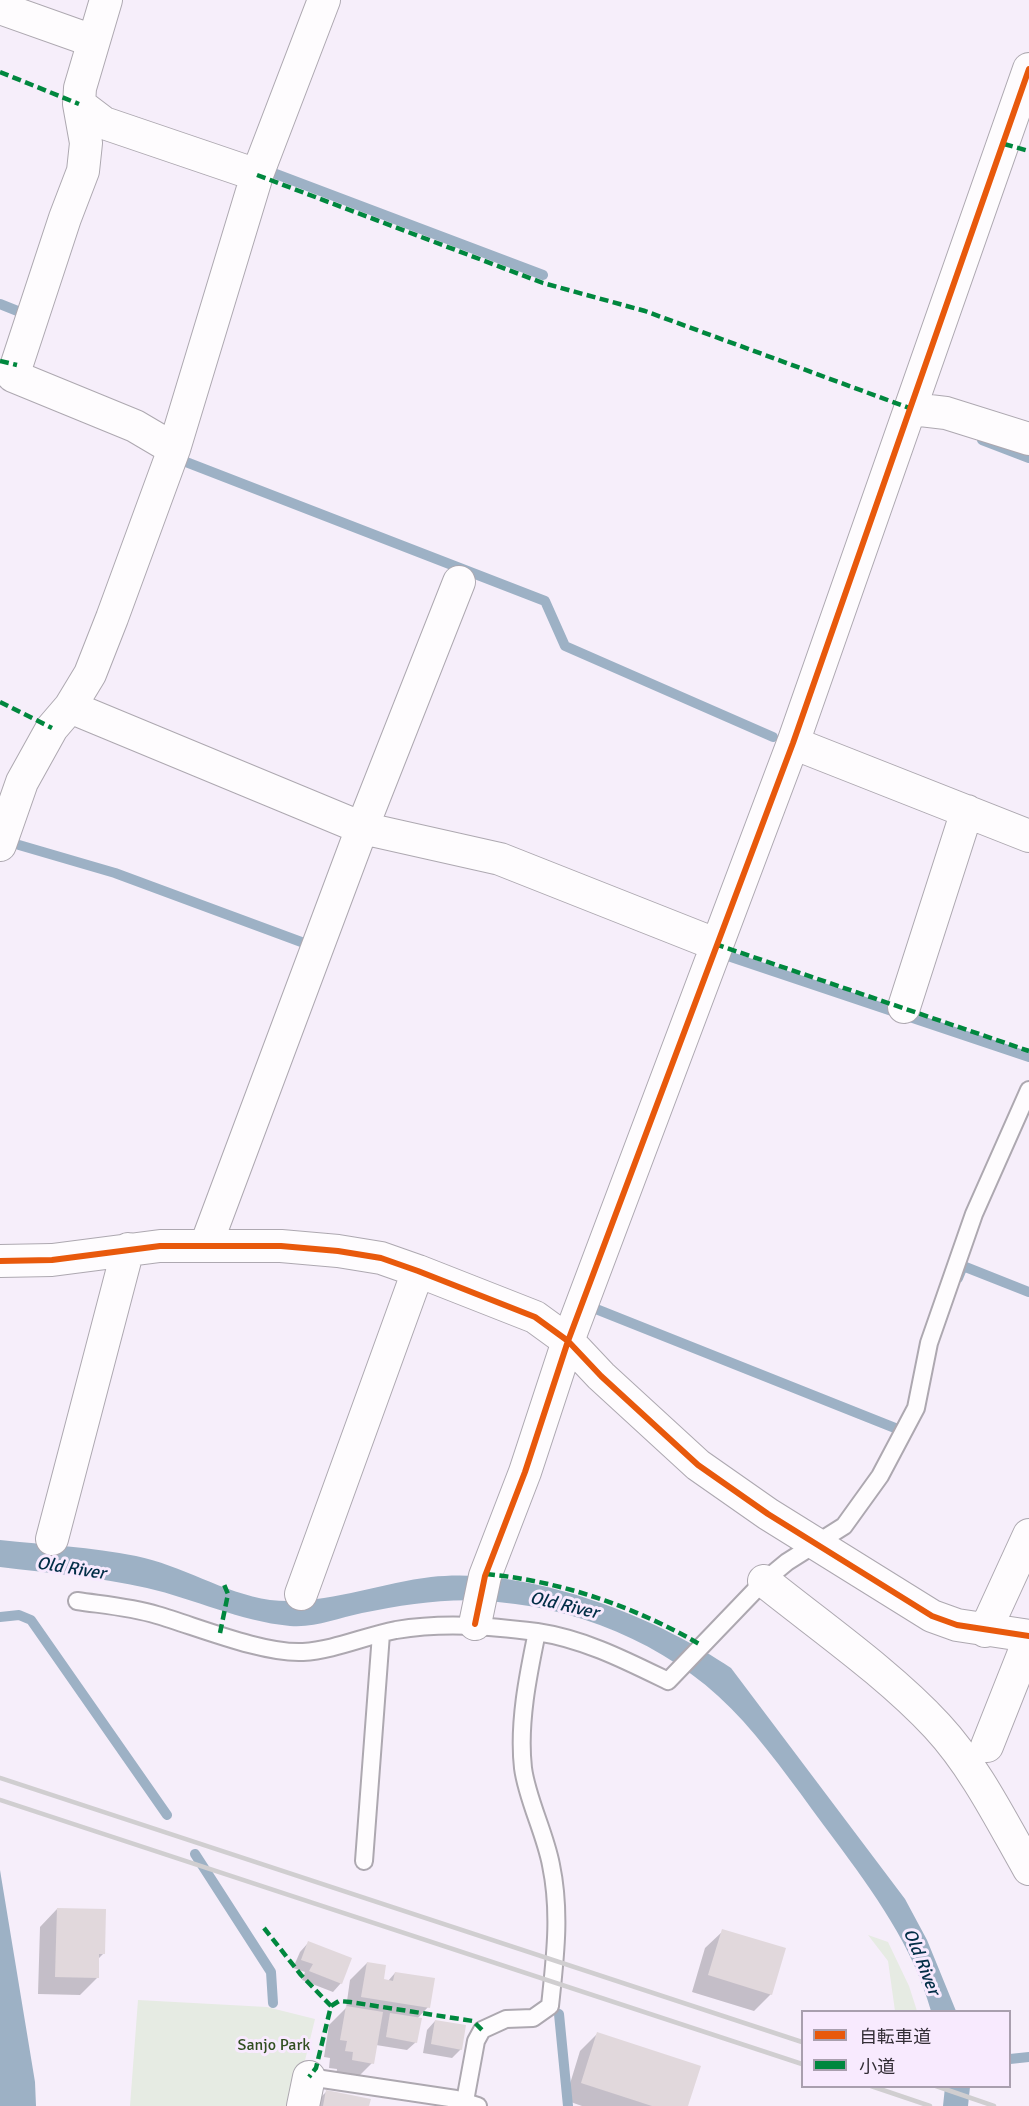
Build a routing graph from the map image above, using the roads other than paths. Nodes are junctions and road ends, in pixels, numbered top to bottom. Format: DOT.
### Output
graph roads {
  1 [pos="106,0"];
  2 [pos="324,0"];
  3 [pos="0,8"];
  4 [pos="93,41"];
  5 [pos="1029,69"];
  6 [pos="79,104"];
  7 [pos="256,175"];
  8 [pos="912,410"];
  9 [pos="1029,439"];
  10 [pos="174,449"];
  11 [pos="459,582"];
  12 [pos="70,707"];
  13 [pos="793,743"];
  14 [pos="967,811"];
  15 [pos="362,828"];
  16 [pos="1029,836"];
  17 [pos="0,845"];
  18 [pos="715,944"];
  19 [pos="904,1007"];
  20 [pos="1029,1090"];
  21 [pos="206,1245"];
  22 [pos="128,1249"];
  23 [pos="0,1261"];
  24 [pos="418,1271"];
  25 [pos="568,1341"];
  26 [pos="1029,1535"];
  27 [pos="52,1539"];
  28 [pos="815,1544"];
  29 [pos="764,1581"];
  30 [pos="301,1594"];
  31 [pos="77,1601"];
  32 [pos="478,1616"];
  33 [pos="985,1631"];
  34 [pos="537,1632"];
  35 [pos="381,1634"];
  36 [pos="1029,1638"];
  37 [pos="987,1746"];
  38 [pos="364,1861"];
  39 [pos="1029,1869"];
  40 [pos="306,2091"];
  41 [pos="464,2103"];
  1 -- 4 [label="street"];
  2 -- 7 [label="street"];
  3 -- 4 [label="street"];
  4 -- 6 [label="street"];
  5 -- 8 [label="street"];
  6 -- 7 [label="street"];
  6 -- 10 [label="street"];
  7 -- 10 [label="street"];
  8 -- 9 [label="street"];
  8 -- 13 [label="street"];
  10 -- 12 [label="street"];
  11 -- 15 [label="street"];
  12 -- 15 [label="street"];
  12 -- 17 [label="street"];
  13 -- 14 [label="street"];
  13 -- 18 [label="street"];
  14 -- 16 [label="street"];
  14 -- 19 [label="street"];
  15 -- 18 [label="street"];
  15 -- 21 [label="street"];
  18 -- 25 [label="street"];
  20 -- 28 [label="lane"];
  21 -- 22 [label="street"];
  21 -- 24 [label="street"];
  22 -- 23 [label="street"];
  22 -- 27 [label="street"];
  24 -- 25 [label="street"];
  24 -- 30 [label="street"];
  25 -- 28 [label="street"];
  25 -- 32 [label="street"];
  26 -- 33 [label="street"];
  28 -- 29 [label="lane"];
  28 -- 33 [label="street"];
  29 -- 34 [label="lane"];
  29 -- 39 [label="street"];
  31 -- 35 [label="lane"];
  32 -- 34 [label="lane"];
  32 -- 35 [label="lane"];
  33 -- 36 [label="street"];
  34 -- 41 [label="lane"];
  35 -- 38 [label="lane"];
  36 -- 37 [label="street"];
  40 -- 41 [label="lane"];
}
